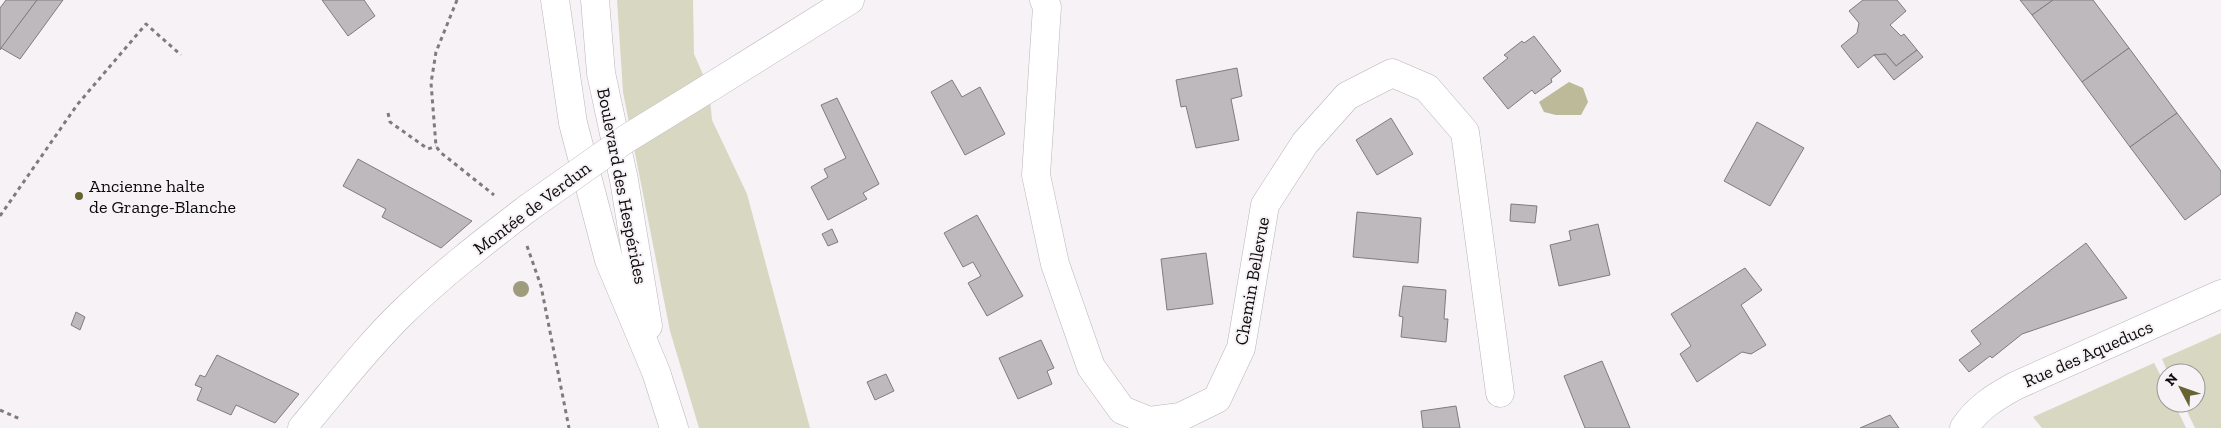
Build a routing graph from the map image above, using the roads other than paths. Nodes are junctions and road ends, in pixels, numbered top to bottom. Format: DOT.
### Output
graph roads {
  1 [pos="537,0"];
  2 [pos="555,0"];
  3 [pos="595,0"];
  4 [pos="850,0"];
  5 [pos="1044,0"];
  6 [pos="573,123"];
  7 [pos="2221,294"];
  8 [pos="656,372"];
  9 [pos="1500,393"];
  10 [pos="302,428"];
  11 [pos="674,428"];
  12 [pos="1964,428"];
  1 -- 6 [label="street"];
  2 -- 6 [label="street, Boulevard des Hespérides"];
  3 -- 8 [label="street, Boulevard des Hespérides"];
  4 -- 10 [label="street, Montée de Verdun, bridge"];
  5 -- 9 [label="street, Chemin Bellevue"];
  6 -- 8 [label="street, Boulevard des Hespérides"];
  7 -- 12 [label="street, Rue des Aqueducs"];
  8 -- 11 [label="street, Boulevard des Hespérides"];
}
